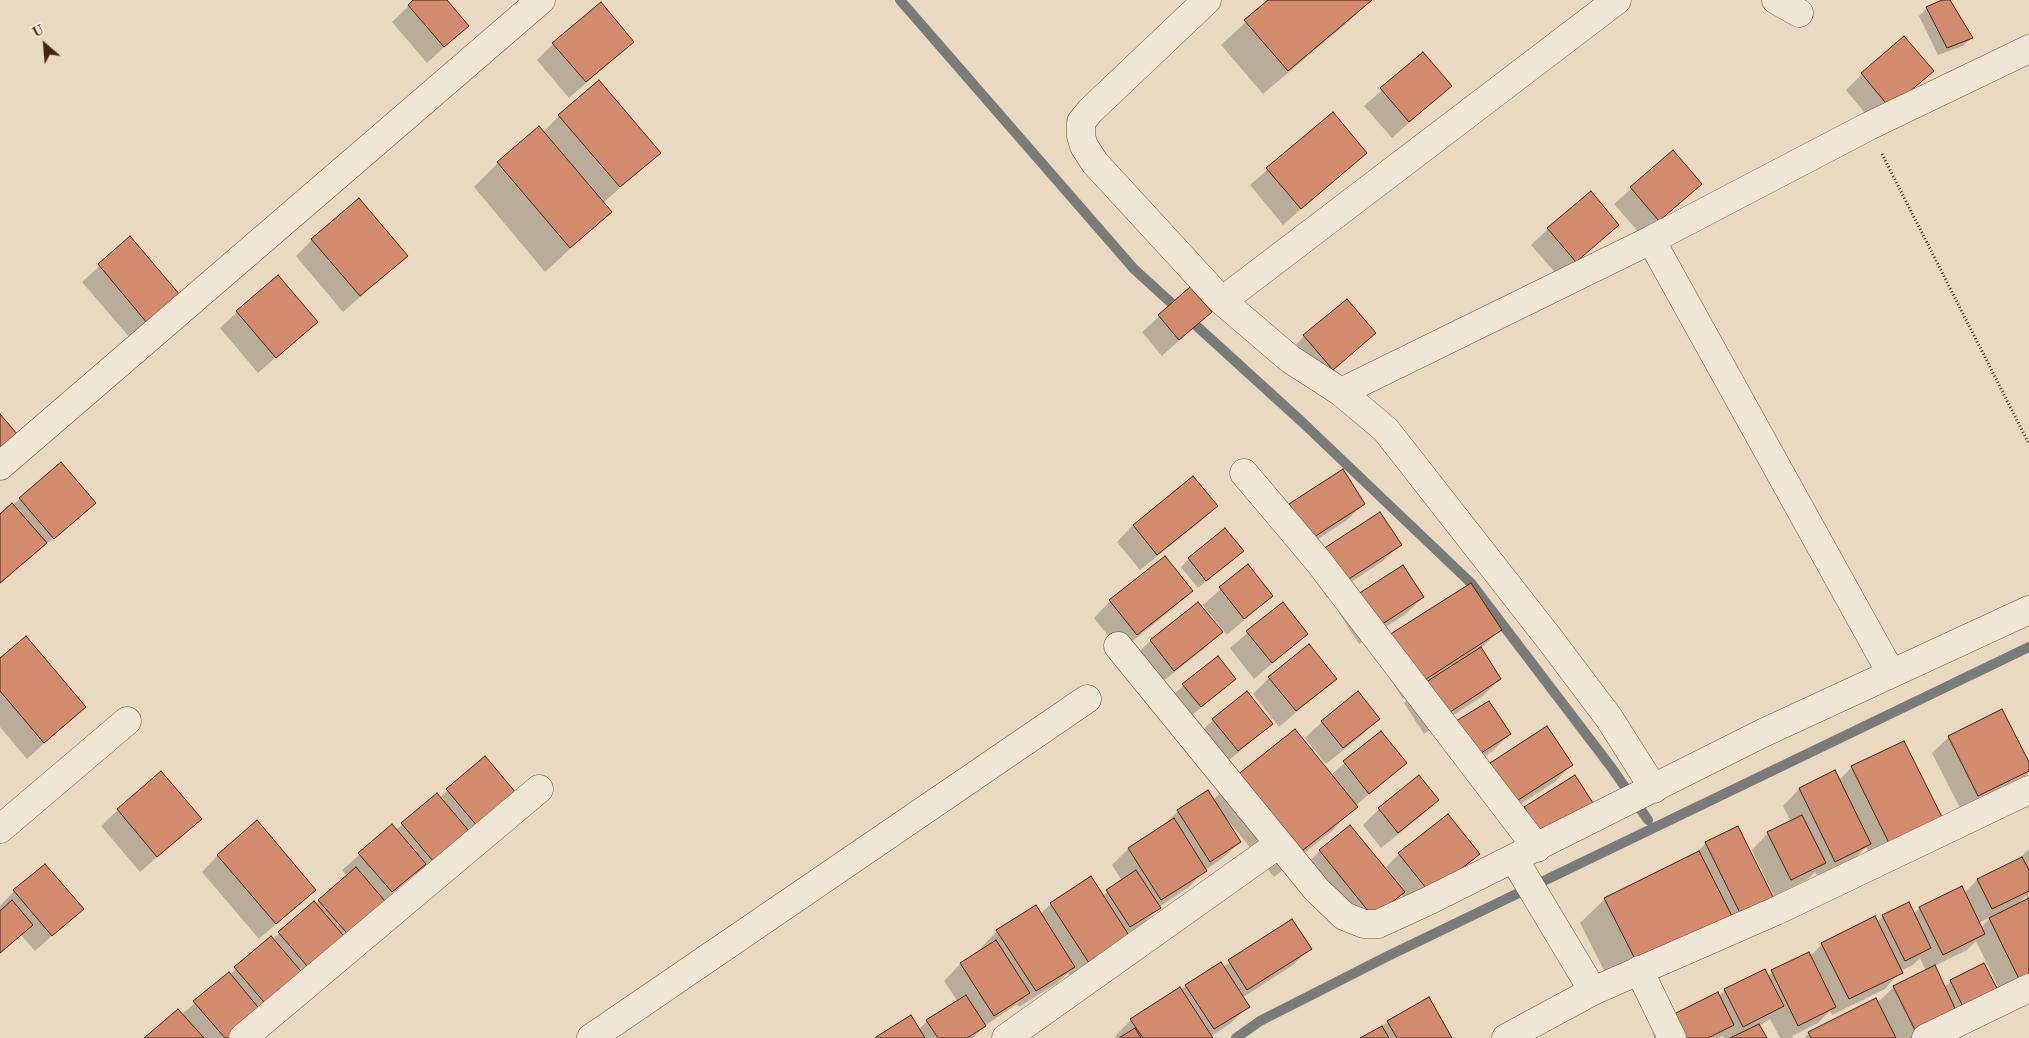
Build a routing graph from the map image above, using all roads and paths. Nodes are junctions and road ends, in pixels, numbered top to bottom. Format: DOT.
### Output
graph roads {
  1 [pos="541,0"];
  2 [pos="1207,0"];
  3 [pos="1617,0"];
  4 [pos="2029,49"];
  5 [pos="1869,126"];
  6 [pos="1651,240"];
  7 [pos="1222,301"];
  8 [pos="1341,392"];
  9 [pos="2029,444"];
  10 [pos="0,466"];
  11 [pos="1244,474"];
  12 [pos="2029,610"];
  13 [pos="1118,646"];
  14 [pos="1891,673"];
  15 [pos="1087,699"];
  16 [pos="127,721"];
  17 [pos="1654,788"];
  18 [pos="539,790"];
  19 [pos="2029,790"];
  20 [pos="0,829"];
  21 [pos="1278,844"];
  22 [pos="1525,853"];
  23 [pos="1639,970"];
  24 [pos="2029,988"];
  25 [pos="1593,991"];
  26 [pos="243,1038"];
  27 [pos="591,1038"];
  28 [pos="1006,1038"];
  29 [pos="1506,1038"];
  30 [pos="1672,1038"];
  31 [pos="1926,1038"];
  1 -- 10 [label="street"];
  2 -- 7 [label="street"];
  3 -- 7 [label="street"];
  4 -- 5 [label="street"];
  5 -- 6 [label="street"];
  5 -- 9 [label="path"];
  6 -- 8 [label="street"];
  6 -- 14 [label="street"];
  7 -- 8 [label="street"];
  8 -- 17 [label="street"];
  11 -- 22 [label="street"];
  12 -- 14 [label="street"];
  13 -- 21 [label="street"];
  14 -- 17 [label="street"];
  15 -- 27 [label="street"];
  16 -- 20 [label="street"];
  17 -- 22 [label="street"];
  18 -- 26 [label="street"];
  19 -- 23 [label="street"];
  21 -- 22 [label="street"];
  21 -- 28 [label="street"];
  22 -- 25 [label="street"];
  23 -- 25 [label="street"];
  23 -- 30 [label="street"];
  24 -- 31 [label="street"];
  25 -- 29 [label="street"];
}
